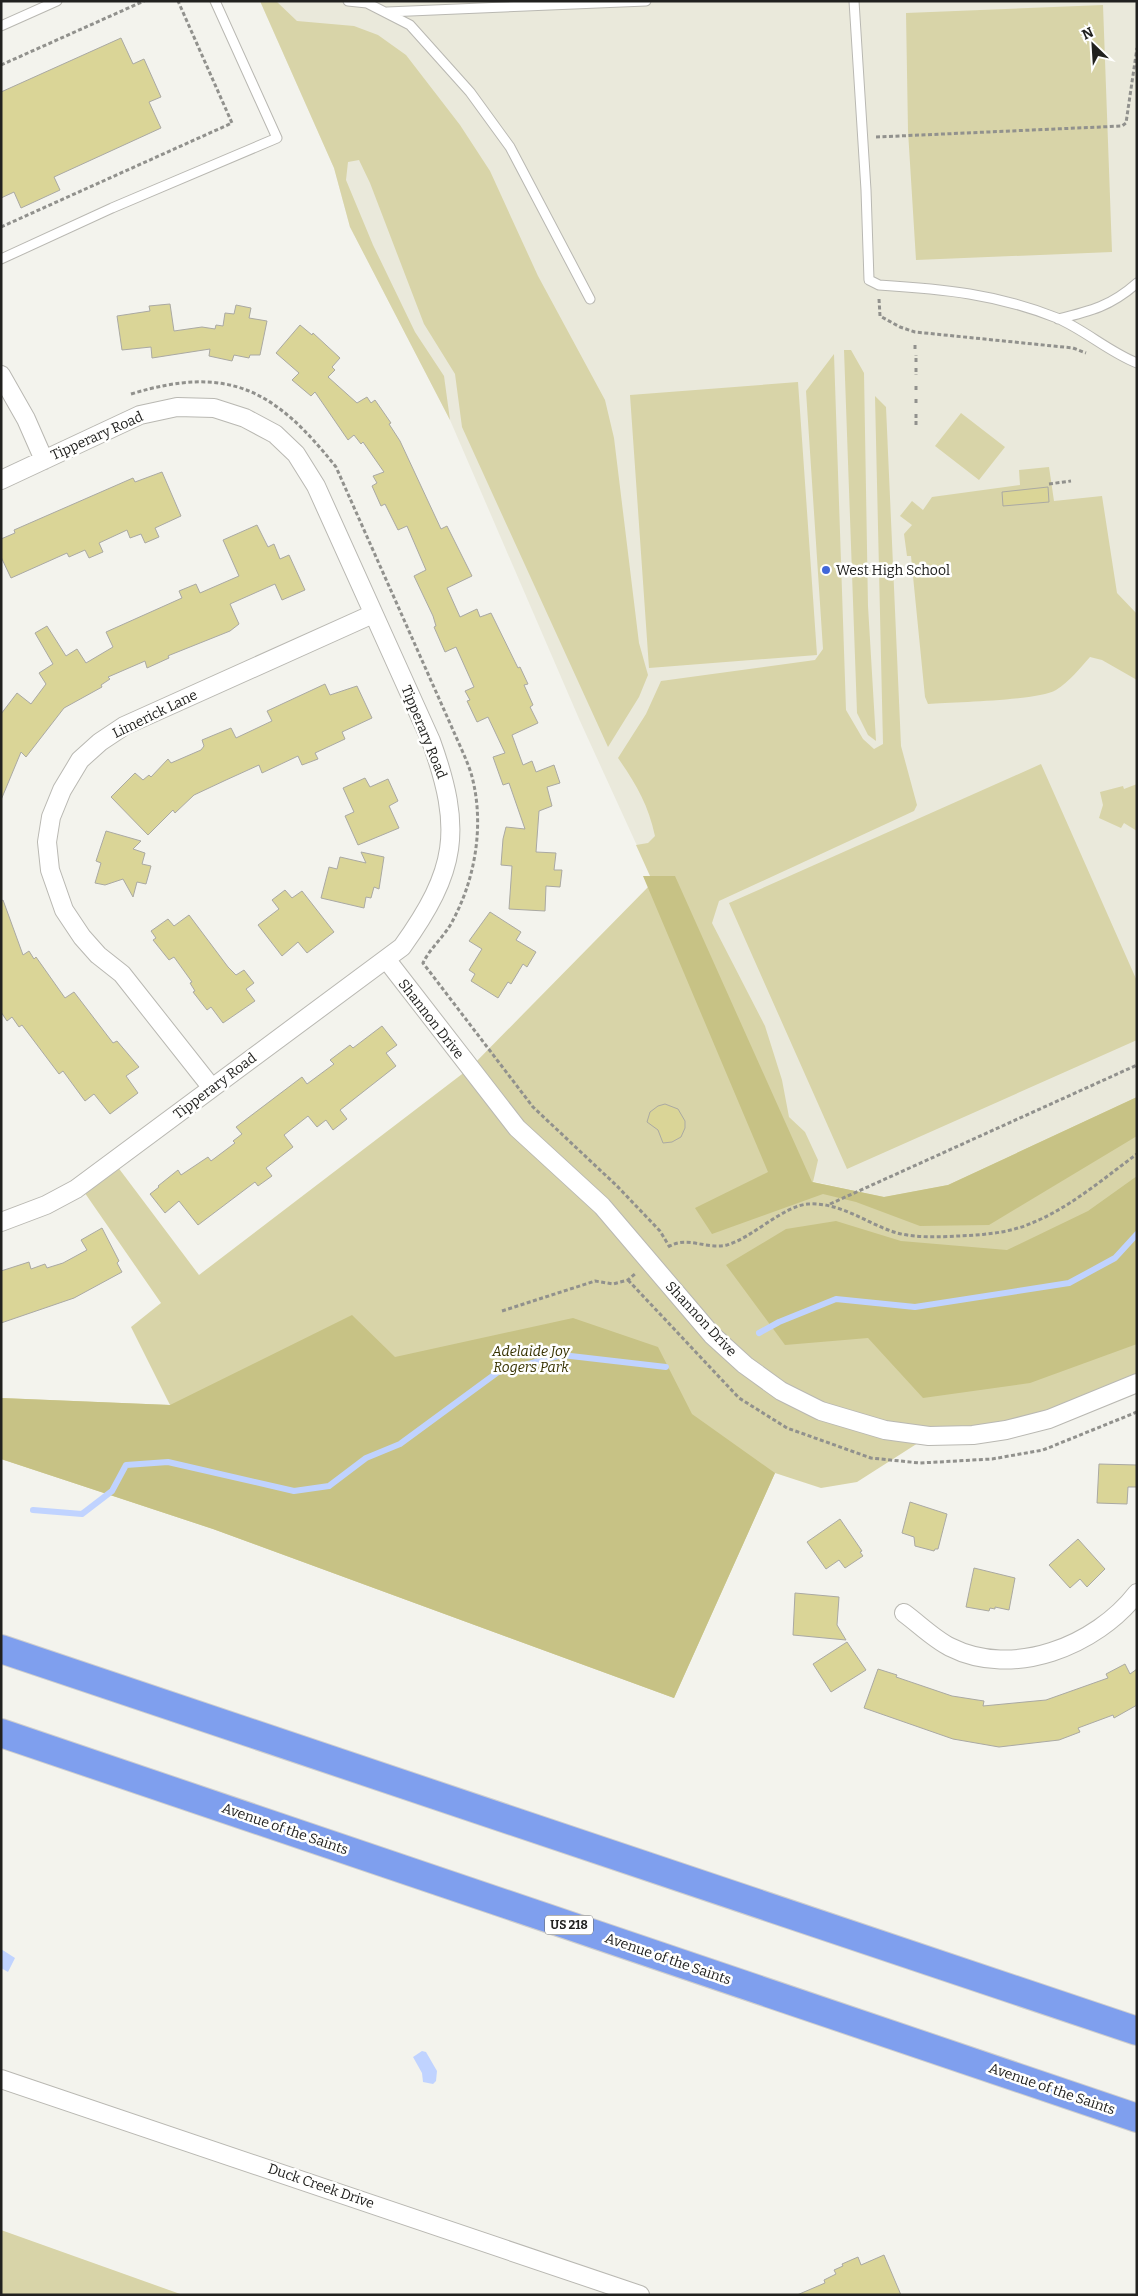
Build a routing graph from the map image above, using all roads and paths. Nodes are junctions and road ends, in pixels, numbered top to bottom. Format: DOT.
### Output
graph roads {
  1 [pos="57,1"];
  2 [pos="144,1"];
  3 [pos="178,1"];
  4 [pos="216,1"];
  5 [pos="348,1"];
  6 [pos="646,1"];
  7 [pos="854,1"];
  8 [pos="384,12"];
  9 [pos="1,26"];
  10 [pos="1137,48"];
  11 [pos="1,65"];
  12 [pos="885,136"];
  13 [pos="1,227"];
  14 [pos="1,259"];
  15 [pos="1137,283"];
  16 [pos="879,297"];
  17 [pos="590,299"];
  18 [pos="1058,319"];
  19 [pos="915,343"];
  20 [pos="915,349"];
  21 [pos="1091,354"];
  22 [pos="916,355"];
  23 [pos="916,362"];
  24 [pos="1137,363"];
  25 [pos="916,368"];
  26 [pos="1,375"];
  27 [pos="916,375"];
  28 [pos="916,386"];
  29 [pos="916,392"];
  30 [pos="916,399"];
  31 [pos="916,404"];
  32 [pos="916,413"];
  33 [pos="916,421"];
  34 [pos="44,460"];
  35 [pos="1,480"];
  36 [pos="1071,481"];
  37 [pos="1050,484"];
  38 [pos="373,614"];
  39 [pos="386,959"];
  40 [pos="423,963"];
  41 [pos="1137,1065"];
  42 [pos="212,1088"];
  43 [pos="1137,1154"];
  44 [pos="829,1204"];
  45 [pos="1,1222"];
  46 [pos="628,1280"];
  47 [pos="502,1311"];
  48 [pos="1137,1383"];
  49 [pos="1137,1593"];
  50 [pos="904,1613"];
  51 [pos="1,1649"];
  52 [pos="1,1733"];
  53 [pos="1137,2031"];
  54 [pos="1,2079"];
  55 [pos="1137,2118"];
  56 [pos="640,2295"];
  1 -- 9 [label="lane"];
  2 -- 11 [label="path"];
  3 -- 13 [label="path"];
  4 -- 14 [label="lane"];
  5 -- 8 [label="lane"];
  6 -- 8 [label="lane"];
  7 -- 18 [label="lane"];
  8 -- 17 [label="lane"];
  10 -- 12 [label="path"];
  15 -- 18 [label="lane"];
  16 -- 21 [label="path"];
  18 -- 24 [label="lane"];
  19 -- 20 [label="path"];
  22 -- 23 [label="path"];
  25 -- 27 [label="path"];
  26 -- 34 [label="street"];
  28 -- 29 [label="path"];
  30 -- 31 [label="path"];
  32 -- 33 [label="path"];
  34 -- 35 [label="street, Tipperary Road"];
  34 -- 38 [label="street, Tipperary Road"];
  36 -- 37 [label="path"];
  38 -- 39 [label="street, Tipperary Road"];
  38 -- 42 [label="street, Limerick Lane"];
  39 -- 42 [label="street, Tipperary Road"];
  39 -- 48 [label="street, Shannon Drive"];
  40 -- 44 [label="path"];
  41 -- 44 [label="path"];
  42 -- 45 [label="street, Tipperary Road"];
  43 -- 44 [label="path"];
  46 -- 47 [label="path"];
  49 -- 50 [label="street"];
  51 -- 53 [label="highway"];
  52 -- 55 [label="highway, Avenue of the Saints / US 218"];
  54 -- 56 [label="street, Duck Creek Drive"];
}
